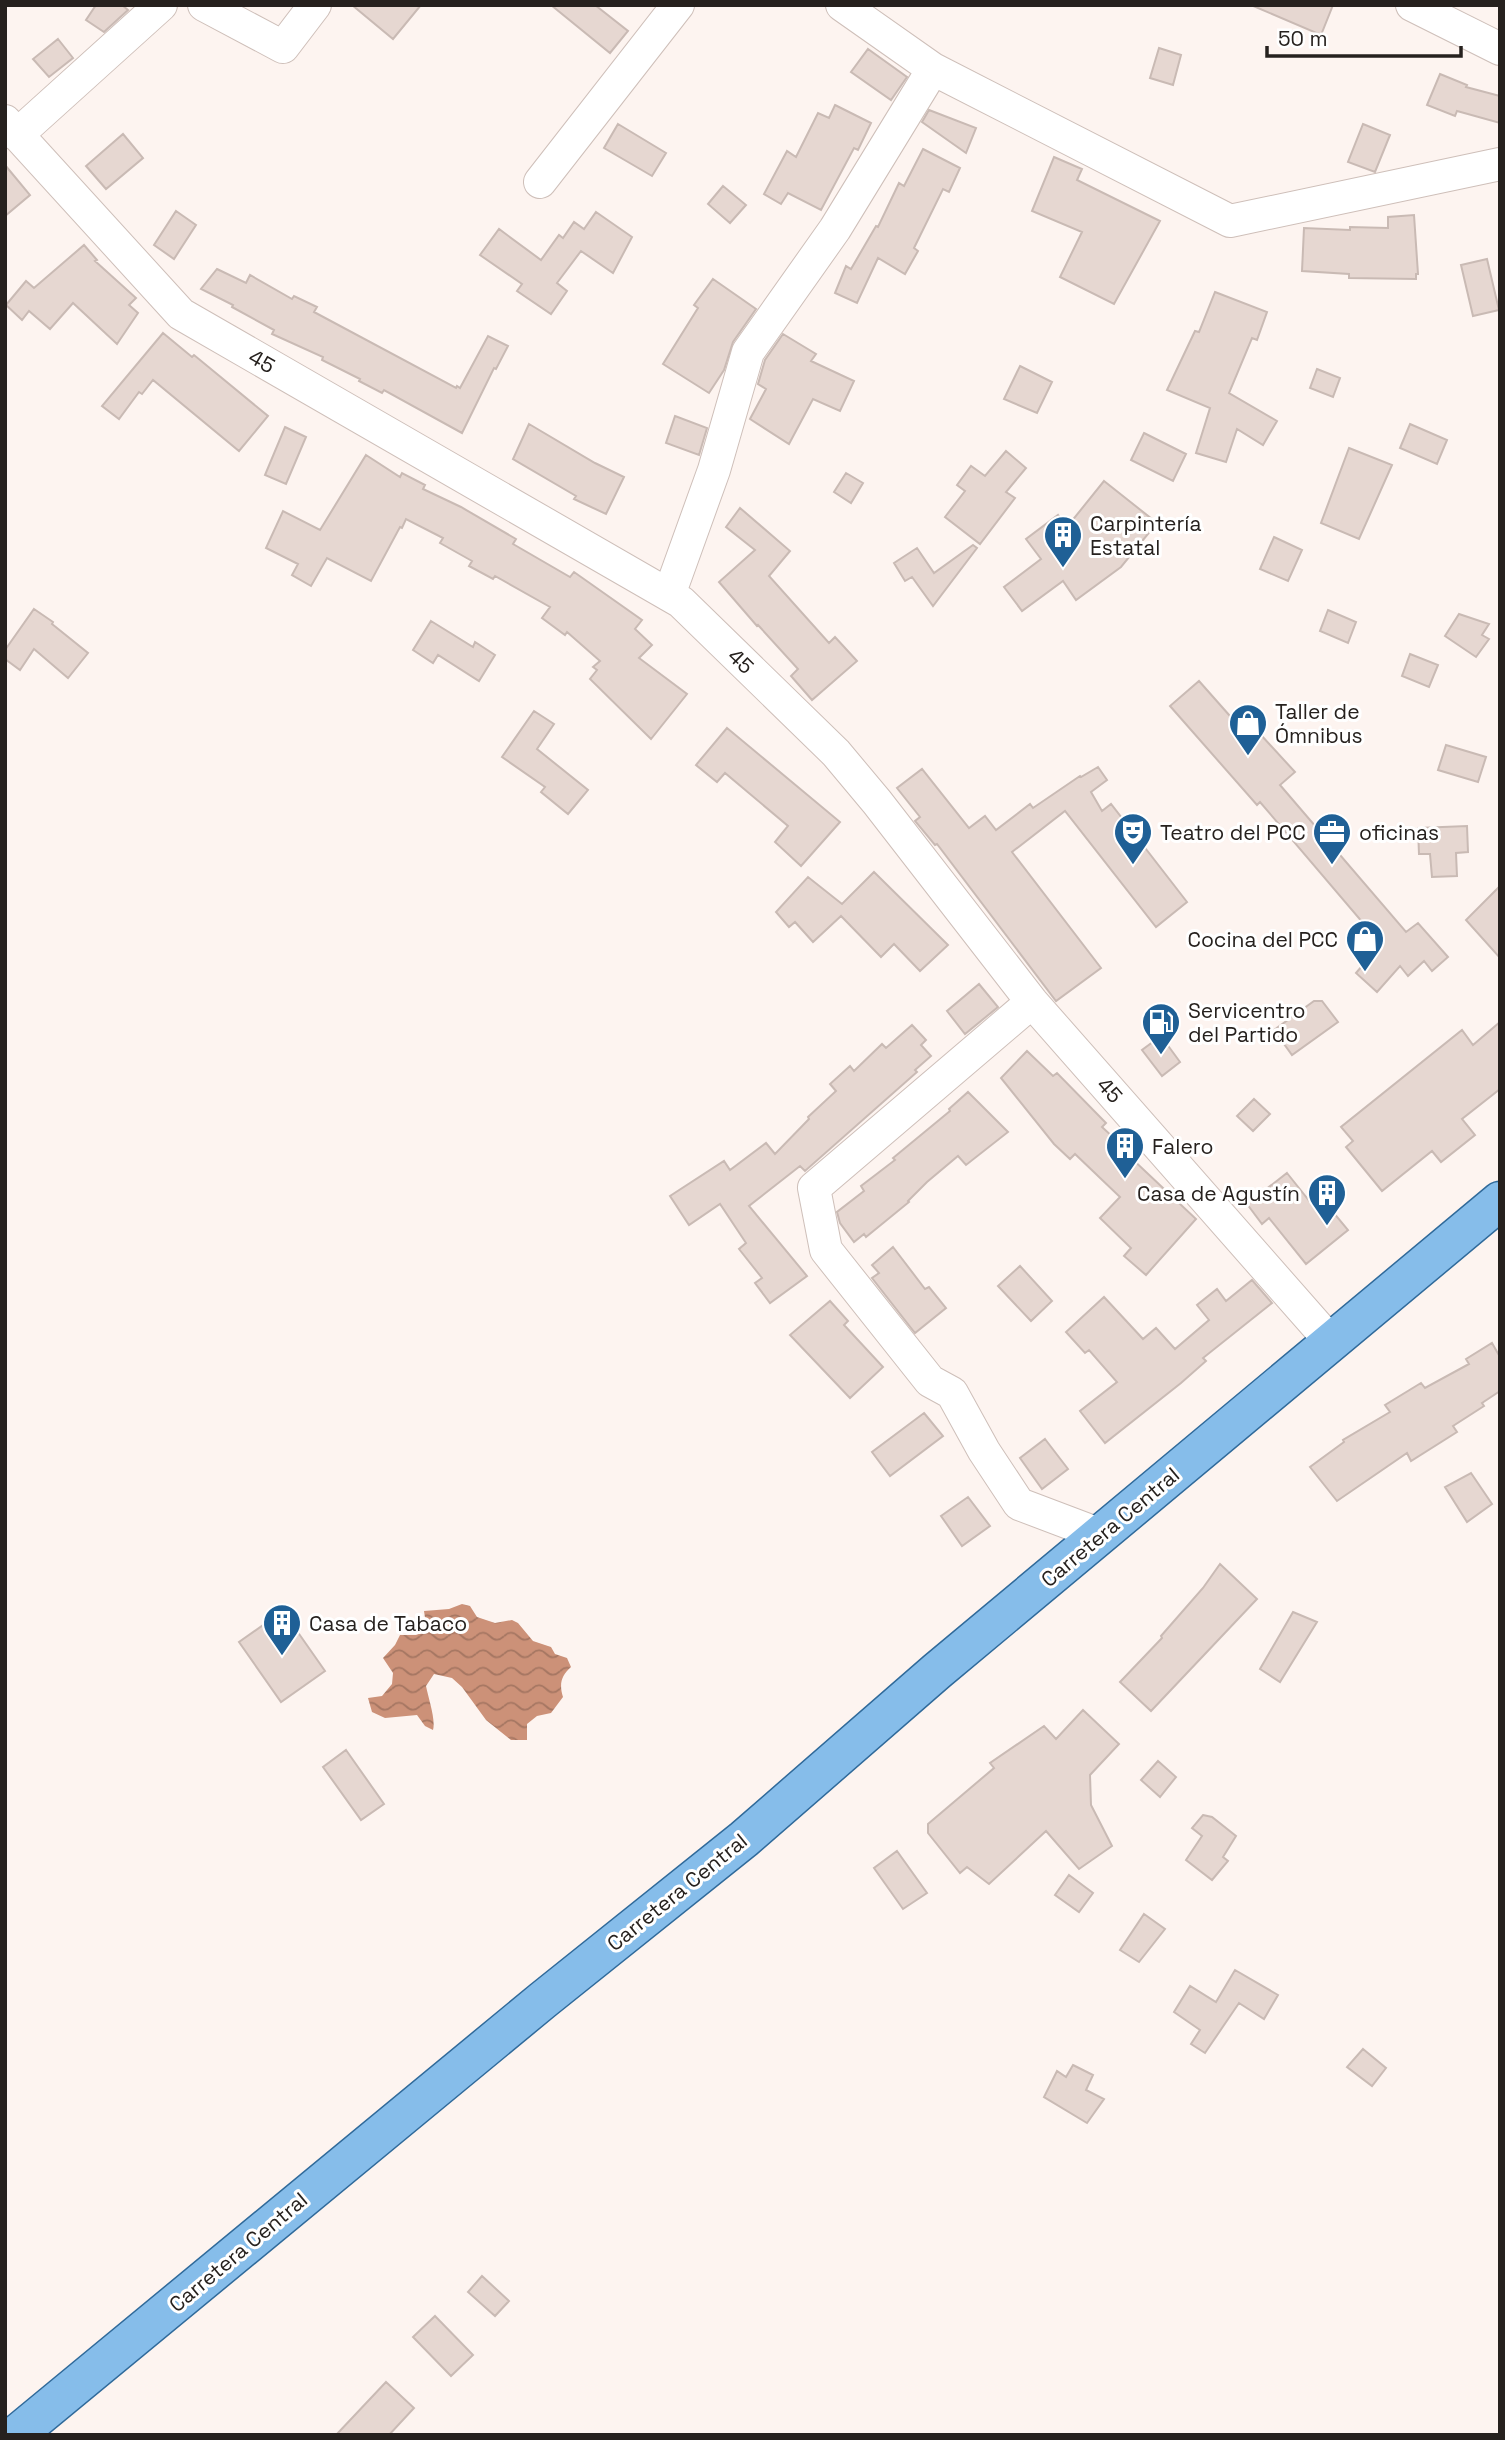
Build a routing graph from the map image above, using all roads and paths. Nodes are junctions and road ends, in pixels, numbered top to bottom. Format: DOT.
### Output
graph roads {
  1 [pos="161,5"];
  2 [pos="204,5"];
  3 [pos="315,5"];
  4 [pos="678,5"];
  5 [pos="842,5"];
  6 [pos="1412,5"];
  7 [pos="1500,49"];
  8 [pos="933,69"];
  9 [pos="11,128"];
  10 [pos="1500,164"];
  11 [pos="540,182"];
  12 [pos="669,595"];
  13 [pos="1032,1002"];
  14 [pos="1500,1201"];
  15 [pos="1332,1343"];
  16 [pos="1101,1535"];
  17 [pos="16,2435"];
  1 -- 9 [label="street"];
  2 -- 3 [label="street"];
  4 -- 11 [label="street"];
  5 -- 8 [label="street"];
  6 -- 7 [label="street"];
  8 -- 10 [label="street"];
  8 -- 12 [label="street"];
  9 -- 12 [label="street, 45"];
  12 -- 13 [label="street, 45"];
  13 -- 15 [label="street, 45"];
  13 -- 16 [label="street"];
  14 -- 15 [label="main road, Carretera Central"];
  15 -- 16 [label="main road, Carretera Central"];
  16 -- 17 [label="main road, Carretera Central"];
}
